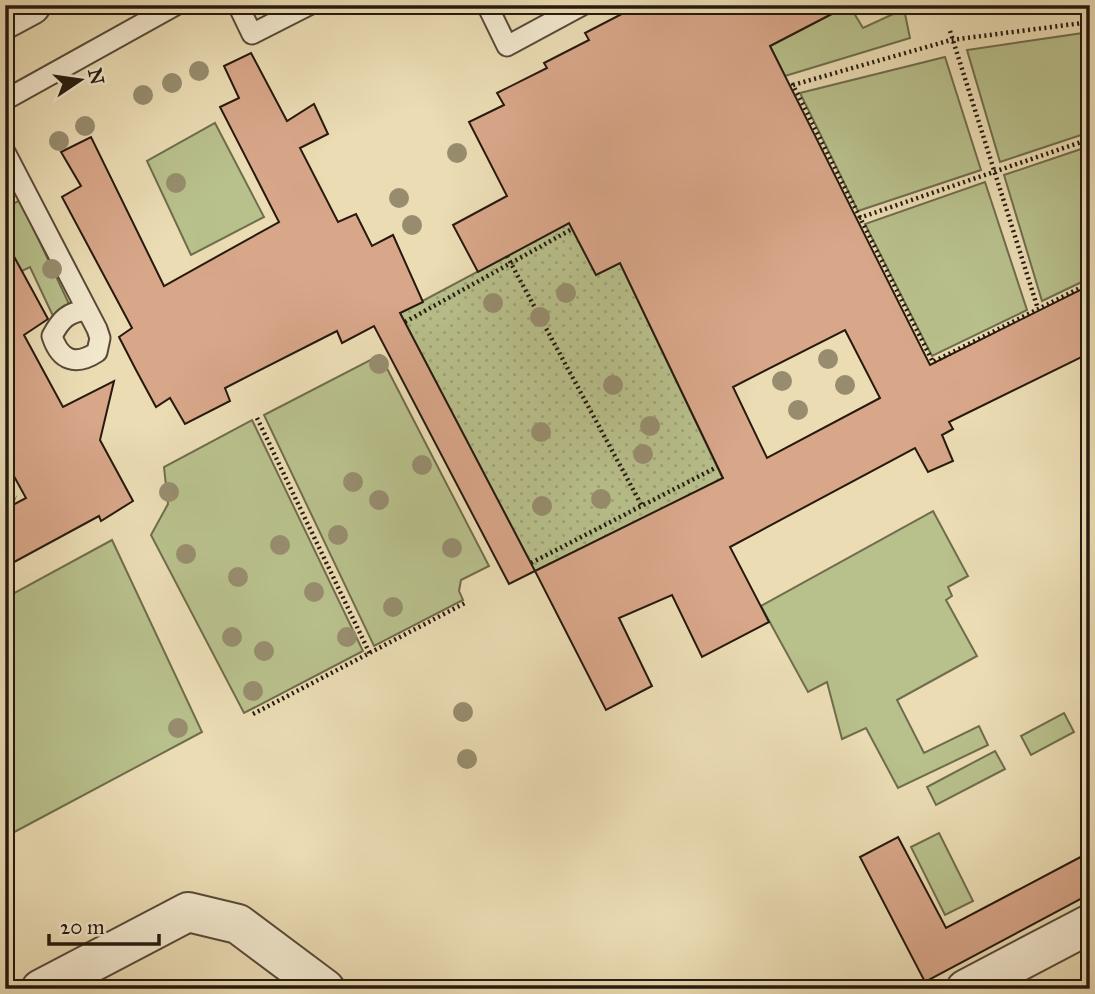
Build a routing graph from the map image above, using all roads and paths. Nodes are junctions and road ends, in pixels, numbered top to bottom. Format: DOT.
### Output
graph roads {
  1 [pos="31,5"];
  2 [pos="176,5"];
  3 [pos="238,5"];
  4 [pos="309,5"];
  5 [pos="487,5"];
  6 [pos="583,5"];
  7 [pos="5,19"];
  8 [pos="1090,22"];
  9 [pos="950,31"];
  10 [pos="951,40"];
  11 [pos="5,100"];
  12 [pos="1090,139"];
  13 [pos="5,152"];
  14 [pos="993,171"];
  15 [pos="859,218"];
  16 [pos="572,229"];
  17 [pos="507,256"];
  18 [pos="511,264"];
  19 [pos="1090,283"];
  20 [pos="1038,309"];
  21 [pos="87,310"];
  22 [pos="405,322"];
  23 [pos="257,418"];
  24 [pos="717,467"];
  25 [pos="5,495"];
  26 [pos="16,498"];
  27 [pos="642,506"];
  28 [pos="531,563"];
  29 [pos="465,603"];
  30 [pos="370,654"];
  31 [pos="253,714"];
  32 [pos="1090,924"];
  33 [pos="41,989"];
  34 [pos="325,989"];
  35 [pos="966,989"];
  1 -- 7 [label="street"];
  2 -- 11 [label="lane"];
  3 -- 4 [label="lane"];
  5 -- 6 [label="lane"];
  8 -- 10 [label="path"];
  9 -- 10 [label="path"];
  10 -- 14 [label="path"];
  10 -- 15 [label="path"];
  12 -- 14 [label="path"];
  13 -- 21 [label="lane"];
  14 -- 15 [label="path"];
  14 -- 20 [label="path"];
  15 -- 20 [label="path"];
  16 -- 18 [label="path"];
  17 -- 18 [label="path"];
  18 -- 22 [label="path"];
  18 -- 27 [label="path"];
  19 -- 20 [label="path"];
  23 -- 30 [label="path"];
  24 -- 27 [label="path"];
  25 -- 26 [label="path"];
  27 -- 28 [label="path"];
  29 -- 30 [label="path"];
  30 -- 31 [label="path"];
  32 -- 35 [label="street"];
  33 -- 34 [label="street"];
}
